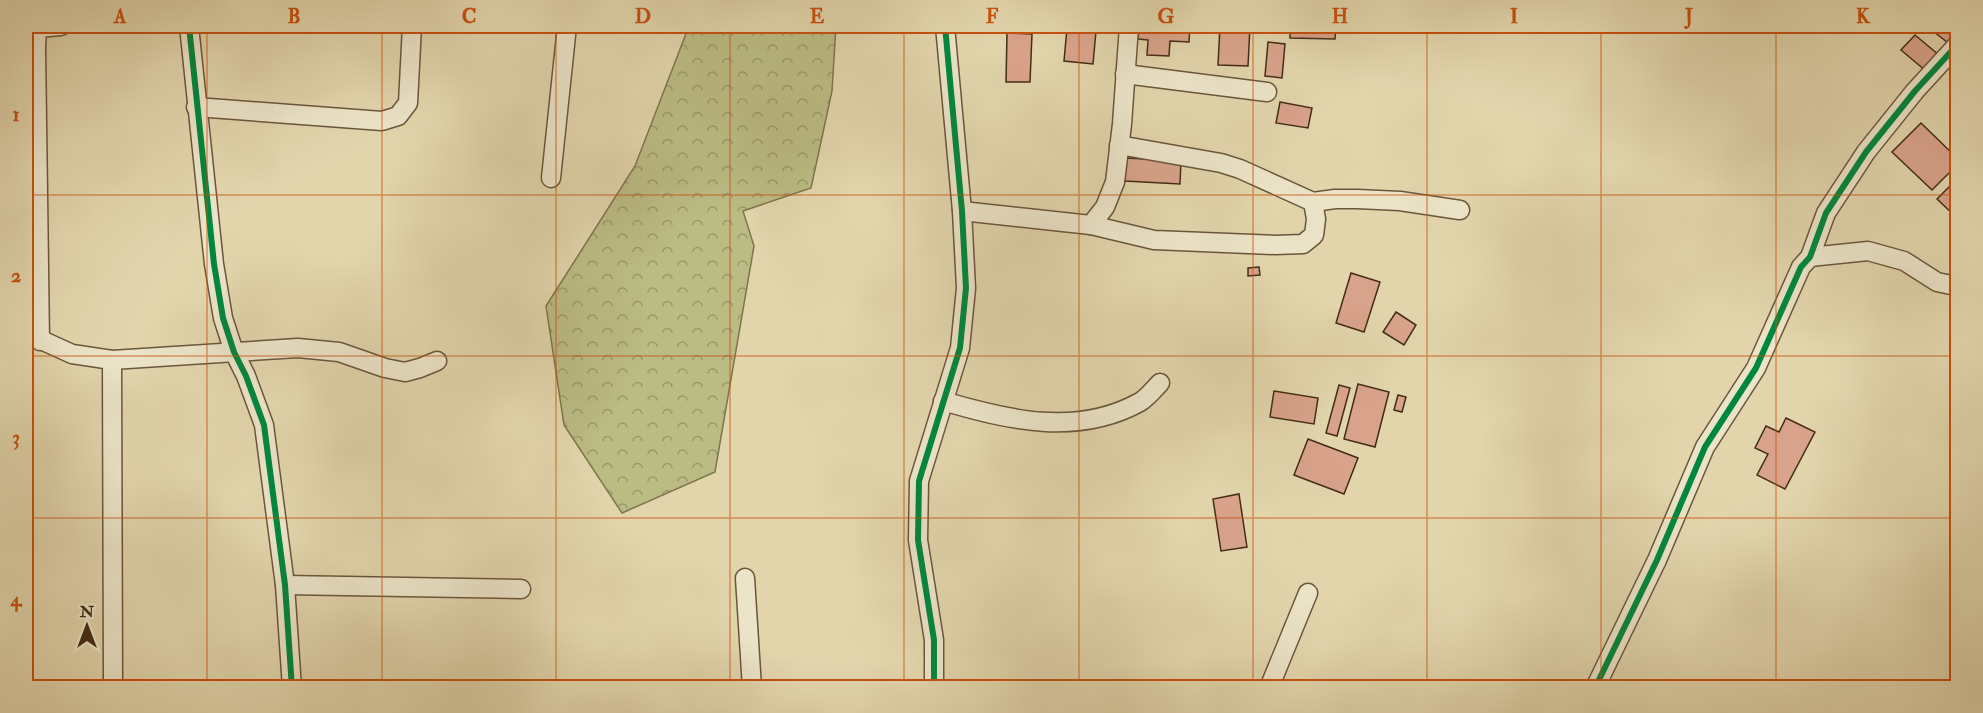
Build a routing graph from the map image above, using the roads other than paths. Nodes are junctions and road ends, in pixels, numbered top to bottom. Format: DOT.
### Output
graph roads {
  1 [pos="61,26"];
  2 [pos="189,26"];
  3 [pos="417,26"];
  4 [pos="567,26"];
  5 [pos="945,26"];
  6 [pos="1129,26"];
  7 [pos="31,29"];
  8 [pos="1958,44"];
  9 [pos="1125,74"];
  10 [pos="1267,92"];
  11 [pos="196,107"];
  12 [pos="1119,145"];
  13 [pos="551,178"];
  14 [pos="1313,202"];
  15 [pos="1460,210"];
  16 [pos="962,211"];
  17 [pos="1091,225"];
  18 [pos="1810,257"];
  19 [pos="1958,284"];
  20 [pos="33,337"];
  21 [pos="234,352"];
  22 [pos="112,360"];
  23 [pos="437,361"];
  24 [pos="1160,383"];
  25 [pos="943,401"];
  26 [pos="745,578"];
  27 [pos="285,585"];
  28 [pos="521,589"];
  29 [pos="1308,593"];
  30 [pos="113,687"];
  31 [pos="292,687"];
  32 [pos="752,687"];
  33 [pos="934,687"];
  34 [pos="1269,687"];
  35 [pos="1594,687"];
  1 -- 7 [label="street"];
  2 -- 11 [label="street"];
  3 -- 11 [label="street"];
  4 -- 13 [label="street"];
  5 -- 16 [label="street"];
  6 -- 9 [label="street"];
  7 -- 20 [label="street"];
  8 -- 18 [label="street"];
  9 -- 10 [label="street"];
  9 -- 12 [label="street"];
  11 -- 21 [label="street"];
  12 -- 14 [label="street"];
  12 -- 17 [label="street"];
  14 -- 15 [label="street"];
  14 -- 17 [label="street"];
  16 -- 17 [label="street"];
  16 -- 25 [label="street"];
  18 -- 19 [label="street"];
  18 -- 35 [label="street"];
  20 -- 22 [label="street"];
  21 -- 22 [label="street"];
  21 -- 23 [label="street"];
  21 -- 27 [label="street"];
  22 -- 30 [label="street"];
  24 -- 25 [label="street"];
  25 -- 33 [label="street"];
  26 -- 32 [label="street"];
  27 -- 28 [label="street"];
  27 -- 31 [label="street"];
  29 -- 34 [label="street"];
}
